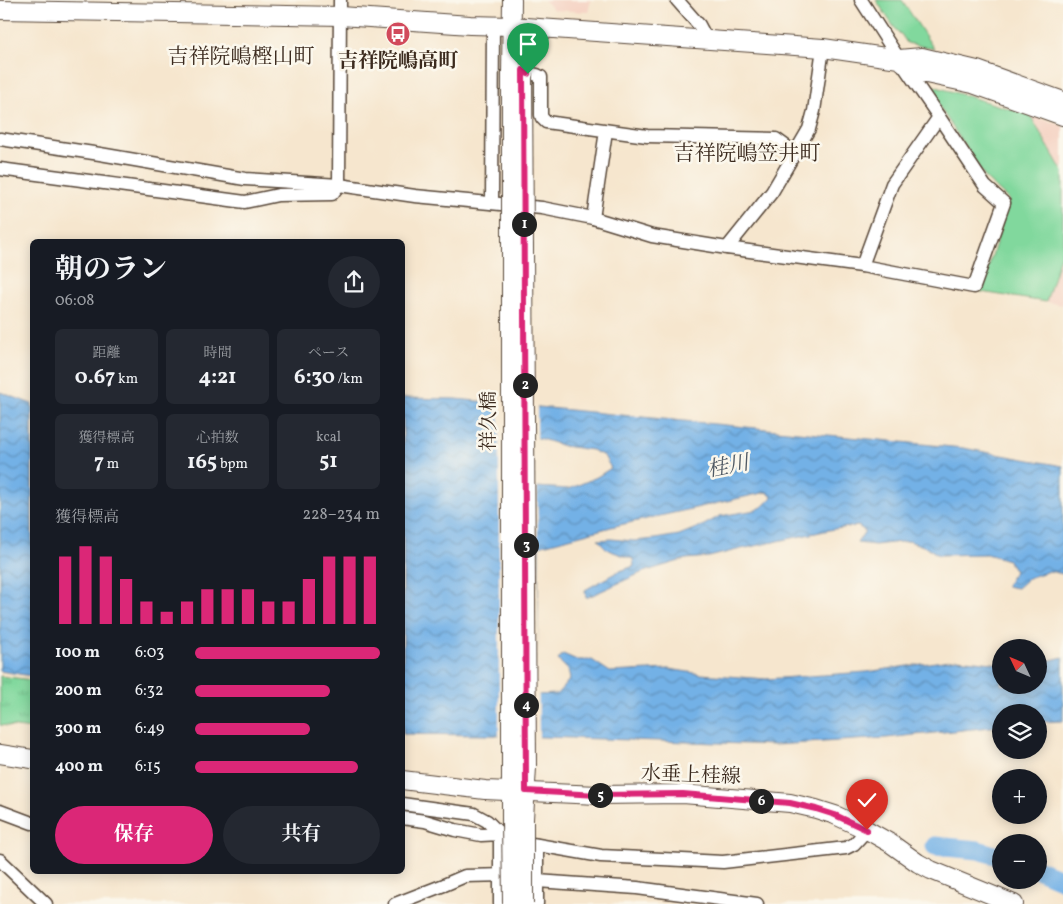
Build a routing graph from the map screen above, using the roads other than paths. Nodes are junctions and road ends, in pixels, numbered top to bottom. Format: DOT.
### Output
graph roads {
  1 [pos="512,0"];
  2 [pos="677,0"];
  3 [pos="861,0"];
  4 [pos="341,8"];
  5 [pos="0,10"];
  6 [pos="493,26"];
  7 [pos="511,26"];
  8 [pos="707,40"];
  9 [pos="823,48"];
  10 [pos="899,59"];
  11 [pos="519,72"];
  12 [pos="1063,101"];
  13 [pos="939,116"];
  14 [pos="1063,116"];
  15 [pos="606,131"];
  16 [pos="0,139"];
  17 [pos="794,152"];
  18 [pos="0,168"];
  19 [pos="339,185"];
  20 [pos="492,203"];
  21 [pos="593,218"];
  22 [pos="727,248"];
  23 [pos="862,266"];
  24 [pos="0,754"];
  25 [pos="30,759"];
  26 [pos="405,780"];
  27 [pos="518,791"];
  28 [pos="405,804"];
  29 [pos="0,811"];
  30 [pos="405,818"];
  31 [pos="517,818"];
  32 [pos="30,822"];
  33 [pos="867,830"];
  34 [pos="500,834"];
  35 [pos="537,845"];
  36 [pos="0,860"];
  37 [pos="499,876"];
  38 [pos="537,878"];
  39 [pos="46,904"];
  40 [pos="395,904"];
  41 [pos="500,904"];
  42 [pos="512,904"];
  43 [pos="524,904"];
  44 [pos="537,904"];
  45 [pos="757,904"];
  46 [pos="1014,904"];
  1 -- 7 [label="street, 祥久橋"];
  2 -- 8 [label="street"];
  3 -- 10 [label="street"];
  4 -- 5 [label="street"];
  4 -- 6 [label="street"];
  4 -- 19 [label="street"];
  6 -- 7 [label="street"];
  6 -- 20 [label="street"];
  7 -- 8 [label="street"];
  7 -- 11 [label="street, 祥久橋"];
  8 -- 9 [label="street"];
  9 -- 10 [label="street"];
  9 -- 17 [label="street"];
  10 -- 12 [label="street"];
  10 -- 13 [label="street"];
  10 -- 14 [label="street"];
  11 -- 15 [label="street"];
  11 -- 27 [label="street, 祥久橋, bridge"];
  13 -- 23 [label="street"];
  13 -- 23 [label="street"];
  15 -- 17 [label="street"];
  15 -- 21 [label="street"];
  16 -- 19 [label="street"];
  17 -- 22 [label="street"];
  18 -- 19 [label="street"];
  19 -- 20 [label="street"];
  20 -- 21 [label="street"];
  21 -- 22 [label="street"];
  22 -- 23 [label="street"];
  24 -- 25 [label="street"];
  26 -- 27 [label="street, 水垂上桂線"];
  27 -- 31 [label="street, 祥久橋"];
  27 -- 33 [label="street, 水垂上桂線"];
  28 -- 34 [label="street"];
  29 -- 32 [label="street"];
  30 -- 34 [label="street"];
  31 -- 42 [label="street, bridge"];
  31 -- 43 [label="street, bridge"];
  33 -- 35 [label="street"];
  33 -- 46 [label="street, 水垂上桂線"];
  34 -- 35 [label="street"];
  34 -- 37 [label="street"];
  35 -- 38 [label="street"];
  36 -- 39 [label="street"];
  37 -- 38 [label="street"];
  37 -- 40 [label="street"];
  37 -- 41 [label="street"];
  38 -- 44 [label="street"];
  38 -- 45 [label="street"];
}
